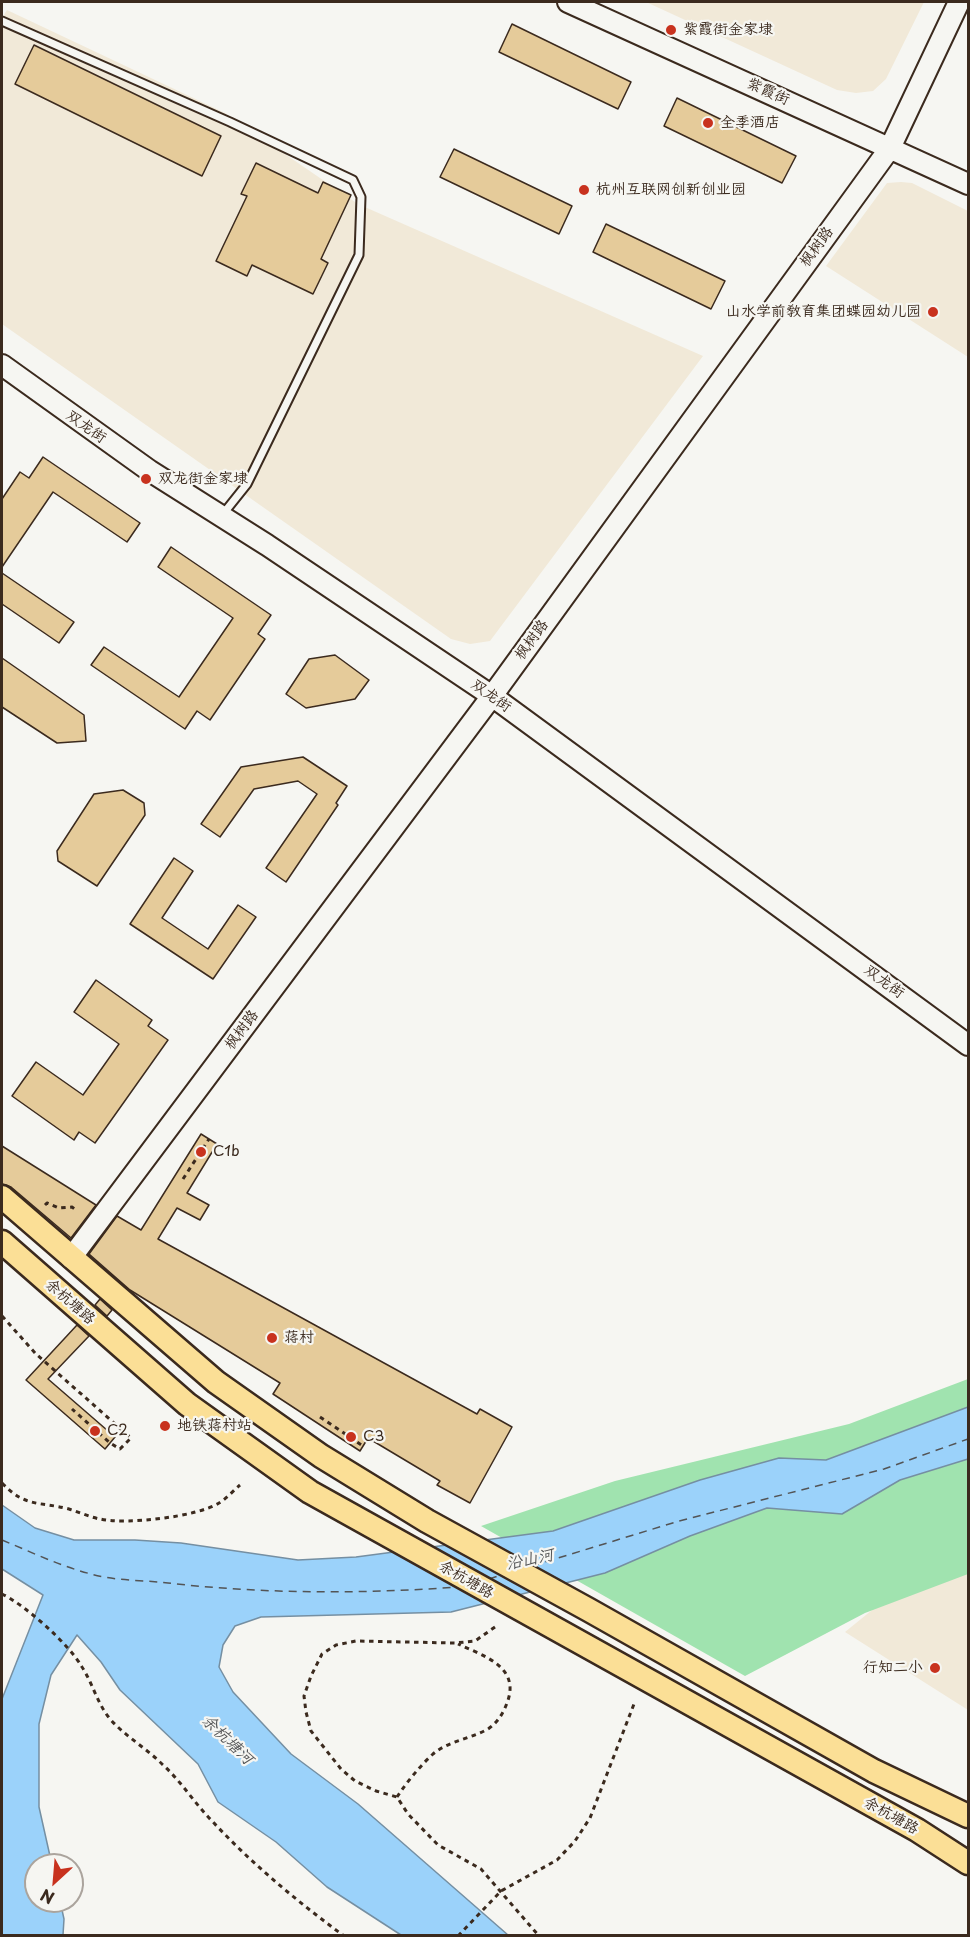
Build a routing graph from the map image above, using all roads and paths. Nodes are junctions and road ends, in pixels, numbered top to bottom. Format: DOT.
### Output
graph roads {
  1 [pos="568,2"];
  2 [pos="959,2"];
  3 [pos="2,21"];
  4 [pos="890,148"];
  5 [pos="969,184"];
  6 [pos="2,365"];
  7 [pos="222,516"];
  8 [pos="492,696"];
  9 [pos="969,1045"];
  10 [pos="209,1139"];
  11 [pos="183,1179"];
  12 [pos="2,1197"];
  13 [pos="45,1205"];
  14 [pos="76,1210"];
  15 [pos="2,1242"];
  16 [pos="71,1258"];
  17 [pos="2,1316"];
  18 [pos="72,1409"];
  19 [pos="320,1417"];
  20 [pos="363,1446"];
  21 [pos="2,1483"];
  22 [pos="240,1485"];
  23 [pos="2,1594"];
  24 [pos="495,1627"];
  25 [pos="455,1643"];
  26 [pos="634,1704"];
  27 [pos="397,1797"];
  28 [pos="969,1816"];
  29 [pos="969,1863"];
  30 [pos="501,1891"];
  31 [pos="344,1935"];
  32 [pos="458,1935"];
  33 [pos="539,1935"];
  1 -- 4 [label="street, 紫霞街"];
  2 -- 4 [label="street, 枫树路"];
  3 -- 7 [label="lane"];
  4 -- 5 [label="street, 紫霞街"];
  4 -- 8 [label="street, 枫树路"];
  6 -- 7 [label="street, 双龙街"];
  7 -- 8 [label="street, 双龙街"];
  8 -- 9 [label="street, 双龙街"];
  8 -- 16 [label="street, 枫树路"];
  10 -- 11 [label="path"];
  12 -- 16 [label="main road, 余杭塘路"];
  13 -- 14 [label="path"];
  15 -- 29 [label="main road, 余杭塘路"];
  16 -- 28 [label="main road, 余杭塘路"];
  17 -- 18 [label="path"];
  19 -- 20 [label="path"];
  21 -- 22 [label="path"];
  23 -- 31 [label="path"];
  24 -- 25 [label="path"];
  25 -- 27 [label="path"];
  25 -- 27 [label="path"];
  26 -- 30 [label="path"];
  27 -- 30 [label="path"];
  30 -- 32 [label="path"];
  30 -- 33 [label="path"];
}
